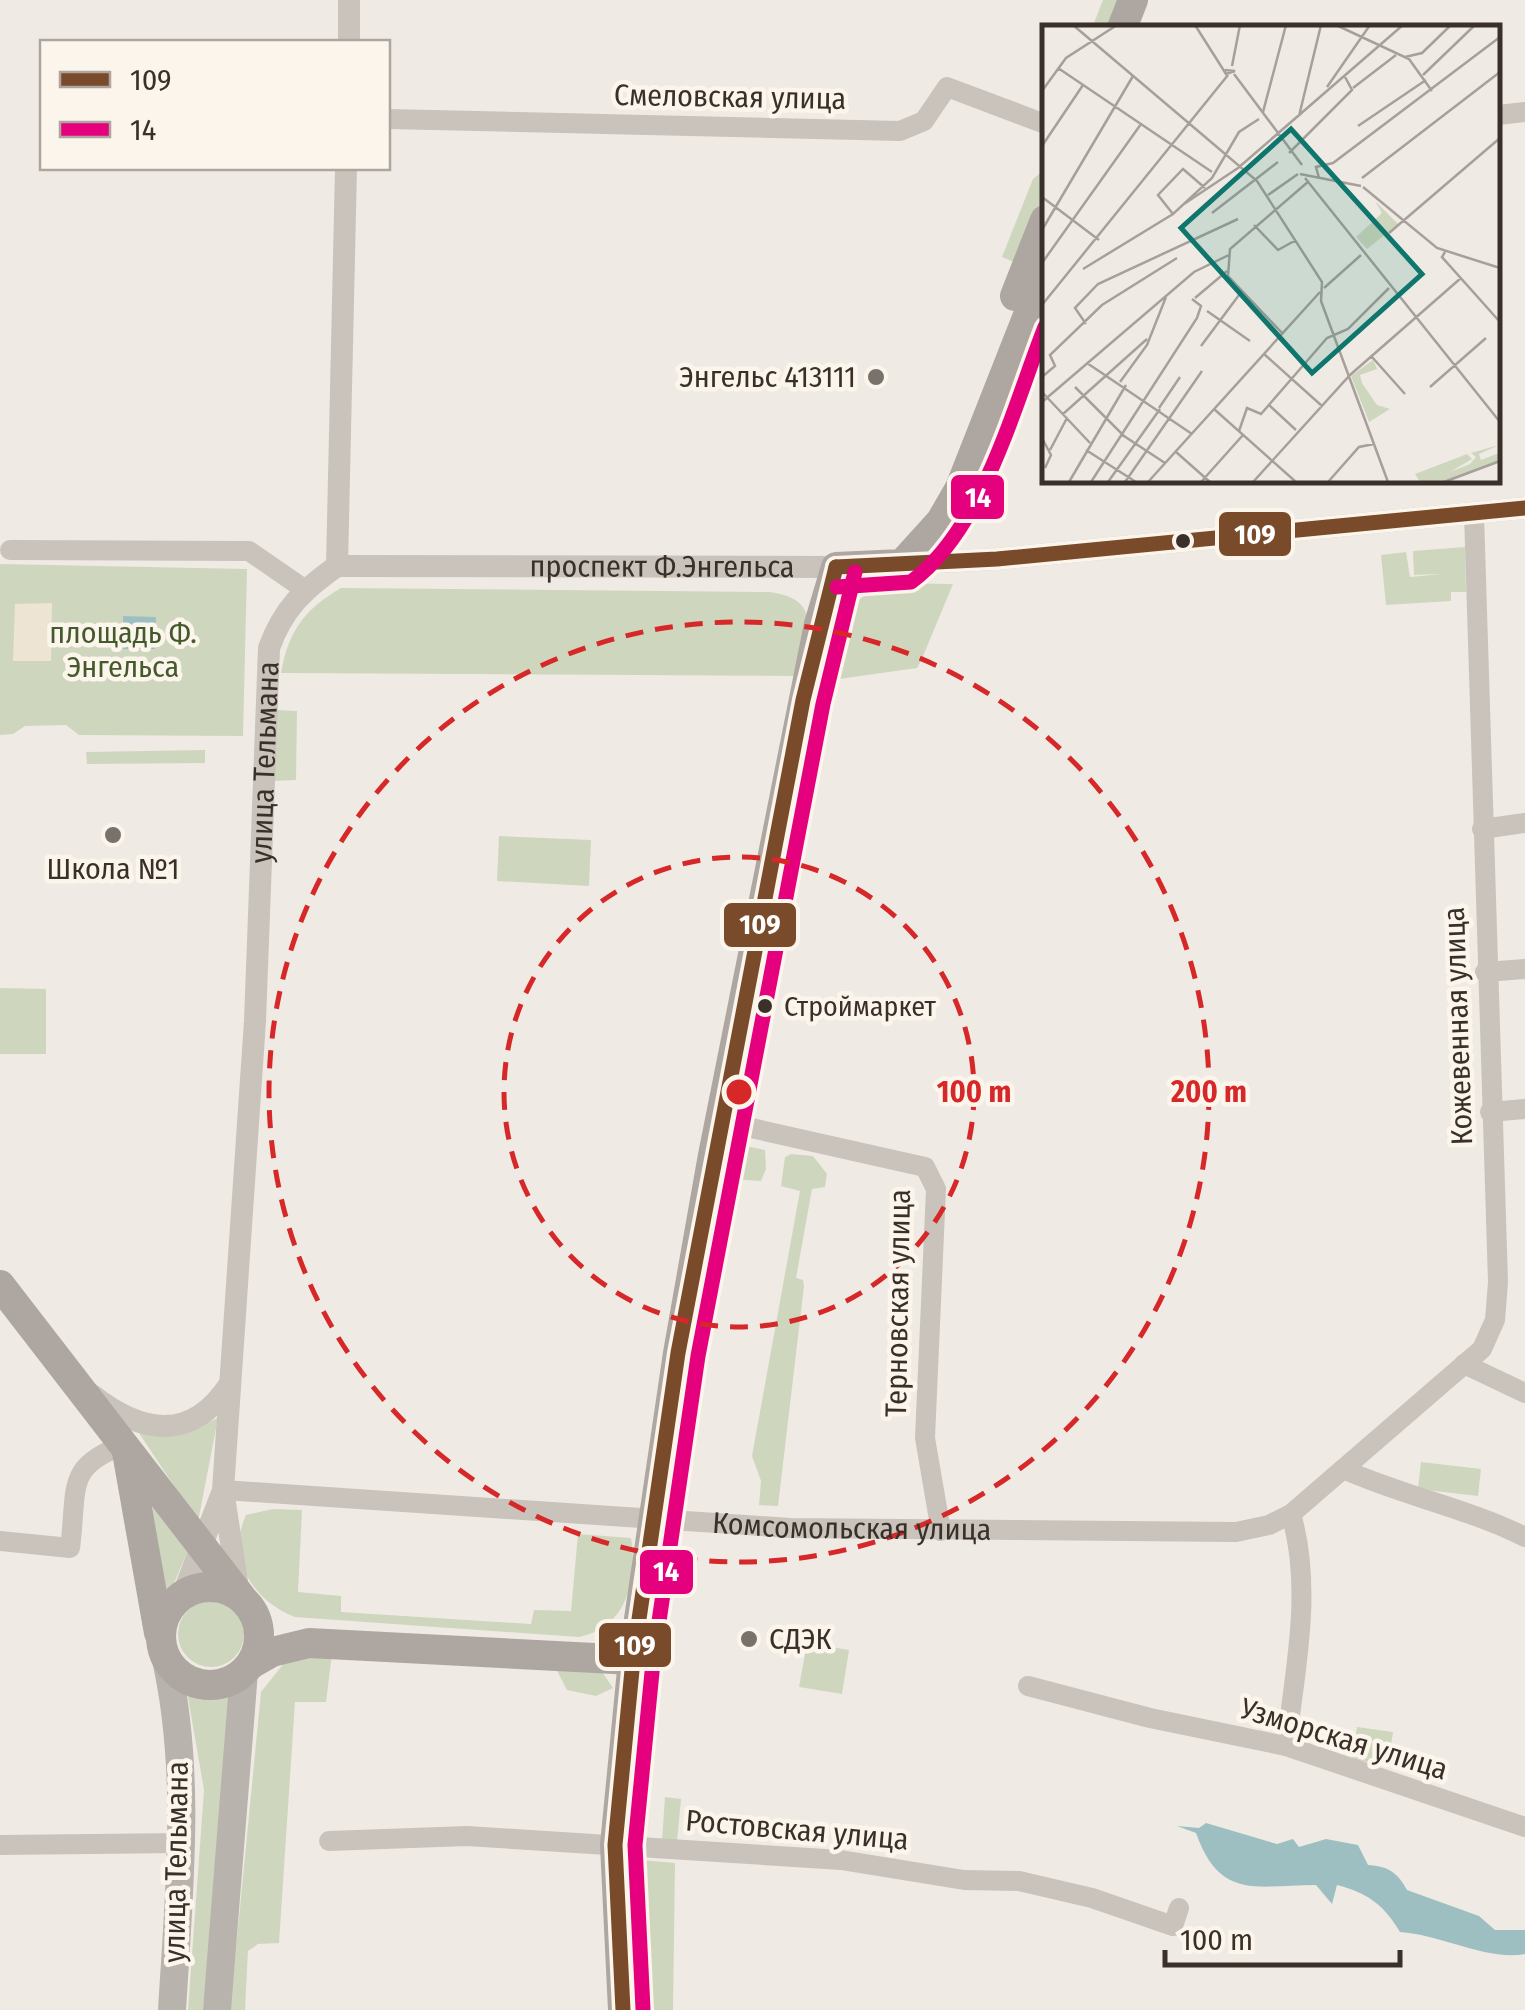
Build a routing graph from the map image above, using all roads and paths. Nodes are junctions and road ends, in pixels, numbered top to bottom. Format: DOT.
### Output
graph roads {
  1 [pos="349,0"];
  2 [pos="1133,0"];
  3 [pos="1153,0"];
  4 [pos="1123,25"];
  5 [pos="1143,25"];
  6 [pos="348,40"];
  7 [pos="1525,112"];
  8 [pos="1500,116"];
  9 [pos="390,119"];
  10 [pos="1042,123"];
  11 [pos="346,170"];
  12 [pos="1042,228"];
  13 [pos="1042,280"];
  14 [pos="1525,508"];
  15 [pos="1474,514"];
  16 [pos="10,550"];
  17 [pos="887,564"];
  18 [pos="337,566"];
  19 [pos="836,567"];
  20 [pos="304,589"];
  21 [pos="1525,822"];
  22 [pos="1482,828"];
  23 [pos="1525,969"];
  24 [pos="1486,972"];
  25 [pos="1525,1109"];
  26 [pos="1490,1112"];
  27 [pos="720,1121"];
  28 [pos="0,1286"];
  29 [pos="1464,1364"];
  30 [pos="228,1384"];
  31 [pos="80,1386"];
  32 [pos="1525,1392"];
  33 [pos="126,1444"];
  34 [pos="1343,1469"];
  35 [pos="223,1490"];
  36 [pos="1291,1514"];
  37 [pos="655,1520"];
  38 [pos="942,1531"];
  39 [pos="1525,1537"];
  40 [pos="0,1541"];
  41 [pos="201,1544"];
  42 [pos="183,1594"];
  43 [pos="249,1608"];
  44 [pos="309,1644"];
  45 [pos="163,1649"];
  46 [pos="633,1660"];
  47 [pos="248,1668"];
  48 [pos="1028,1686"];
  49 [pos="1286,1746"];
  50 [pos="1525,1827"];
  51 [pos="329,1842"];
  52 [pos="182,1843"];
  53 [pos="0,1845"];
  54 [pos="615,1845"];
  55 [pos="1180,1908"];
  56 [pos="172,2010"];
  57 [pos="217,2010"];
  58 [pos="623,2010"];
  1 -- 6 [label="street"];
  2 -- 4 [label="main road"];
  3 -- 5 [label="main road"];
  7 -- 8 [label="street"];
  9 -- 10 [label="street, Смеловская улица"];
  11 -- 18 [label="street"];
  12 -- 17 [label="main road"];
  13 -- 17 [label="main road"];
  14 -- 15 [label="street, проспект Ф.Энгельса"];
  15 -- 17 [label="street, проспект Ф.Энгельса"];
  15 -- 22 [label="street, Кожевенная улица"];
  16 -- 20 [label="street"];
  17 -- 19 [label="main road, проспект Ф.Энгельса"];
  18 -- 19 [label="street, проспект Ф.Энгельса"];
  18 -- 20 [label="street, улица Тельмана"];
  19 -- 27 [label="main road"];
  20 -- 30 [label="street, улица Тельмана"];
  21 -- 22 [label="street"];
  22 -- 24 [label="street, Кожевенная улица"];
  23 -- 24 [label="street"];
  24 -- 26 [label="street, Кожевенная улица"];
  25 -- 26 [label="street"];
  26 -- 29 [label="street, Кожевенная улица"];
  27 -- 37 [label="main road"];
  27 -- 38 [label="street, Терновская улица"];
  28 -- 31 [label="main road"];
  29 -- 32 [label="street"];
  29 -- 34 [label="street, Кожевенная улица"];
  30 -- 31 [label="street"];
  30 -- 35 [label="street, улица Тельмана"];
  31 -- 33 [label="main road"];
  33 -- 40 [label="street"];
  33 -- 41 [label="main road"];
  33 -- 45 [label="main road"];
  34 -- 36 [label="street, Комсомольская улица"];
  34 -- 39 [label="street"];
  35 -- 37 [label="street, Комсомольская улица"];
  35 -- 41 [label="street, улица Тельмана"];
  35 -- 43 [label="street, улица Тельмана"];
  36 -- 38 [label="street, Комсомольская улица"];
  36 -- 49 [label="street"];
  37 -- 38 [label="street, Комсомольская улица"];
  37 -- 46 [label="main road"];
  41 -- 42 [label="street, улица Тельмана"];
  41 -- 43 [label="main road"];
  42 -- 43 [label="main road"];
  42 -- 45 [label="main road, улица Тельмана"];
  43 -- 44 [label="main road"];
  43 -- 47 [label="main road, улица Тельмана"];
  44 -- 46 [label="main road"];
  44 -- 47 [label="main road"];
  45 -- 47 [label="main road"];
  45 -- 52 [label="main road, улица Тельмана"];
  46 -- 54 [label="main road"];
  47 -- 57 [label="main road, улица Тельмана"];
  48 -- 49 [label="street, Узморская улица"];
  49 -- 50 [label="street, Узморская улица"];
  51 -- 54 [label="street, Ростовская улица"];
  52 -- 53 [label="street"];
  52 -- 56 [label="main road, улица Тельмана"];
  54 -- 55 [label="street, Ростовская улица"];
  54 -- 58 [label="main road"];
}
